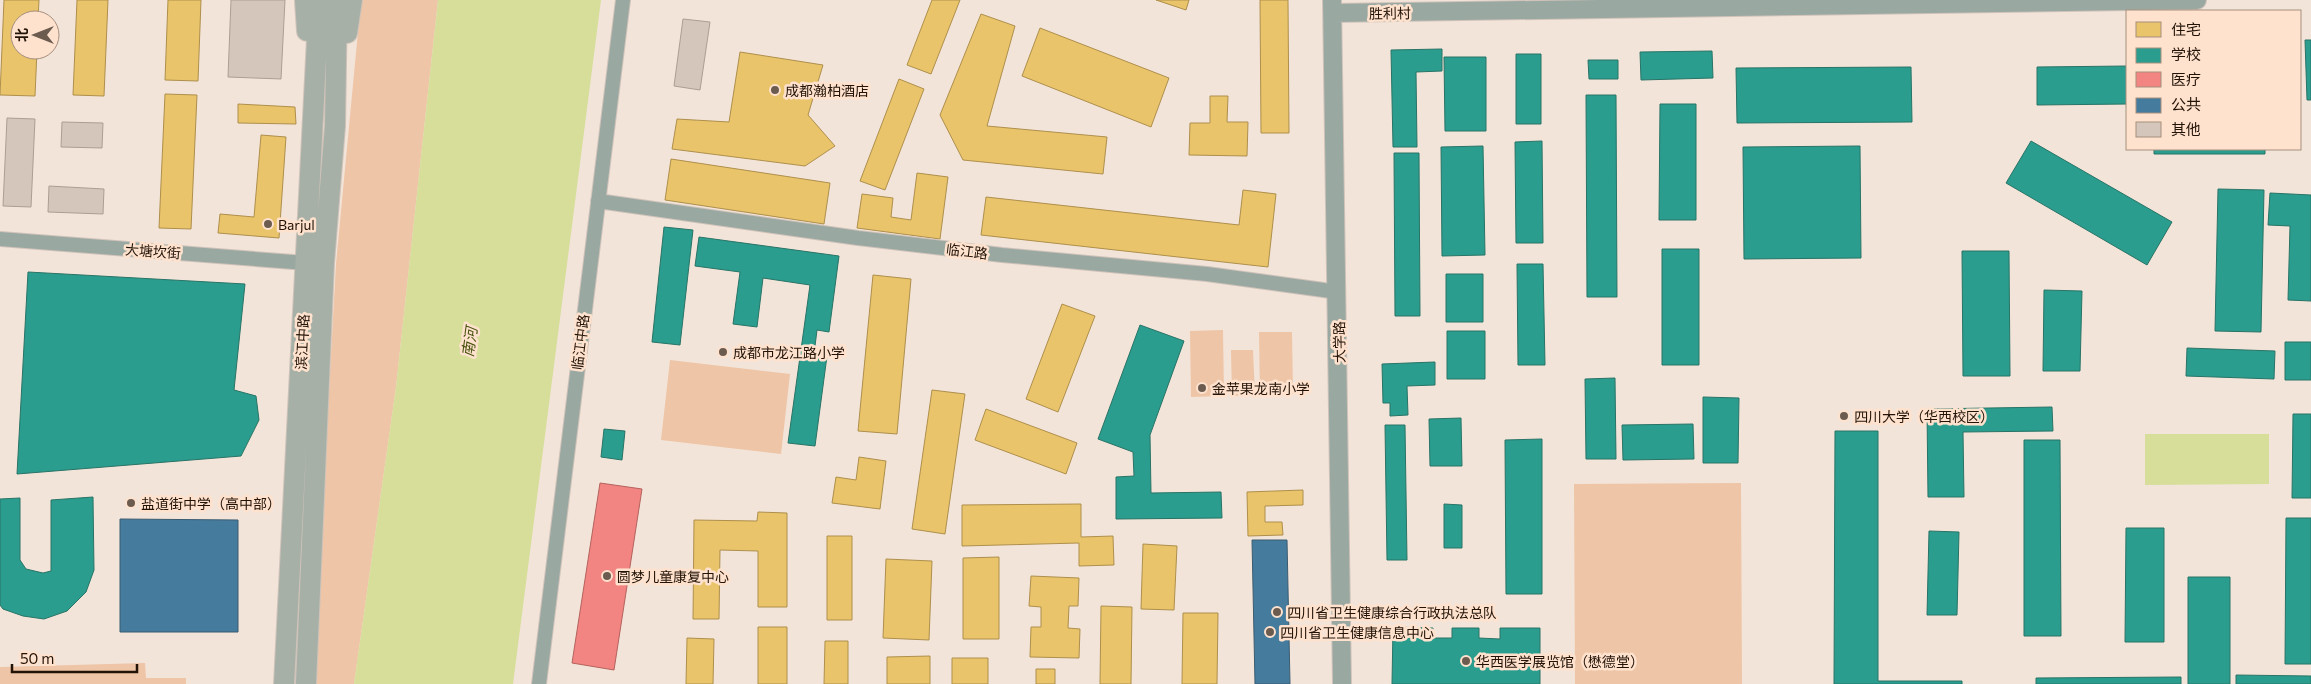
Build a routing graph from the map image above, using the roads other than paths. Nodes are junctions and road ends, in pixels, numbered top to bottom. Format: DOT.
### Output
graph roads {
  1 [pos="305,0"];
  2 [pos="319,0"];
  3 [pos="337,0"];
  4 [pos="352,0"];
  5 [pos="623,0"];
  6 [pos="2197,0"];
  7 [pos="2109,1"];
  8 [pos="1853,3"];
  9 [pos="1333,7"];
  10 [pos="314,126"];
  11 [pos="335,126"];
  12 [pos="598,200"];
  13 [pos="0,239"];
  14 [pos="306,263"];
  15 [pos="1338,292"];
  16 [pos="284,684"];
  17 [pos="306,684"];
  18 [pos="539,684"];
  19 [pos="1342,684"];
  1 -- 10 [label="main road"];
  2 -- 10 [label="main road, 滨江中路"];
  3 -- 11 [label="main road, 滨江中路"];
  4 -- 11 [label="main road"];
  5 -- 12 [label="street, 临江中路"];
  6 -- 7 [label="street, 胜利村"];
  7 -- 8 [label="street, 胜利村"];
  8 -- 9 [label="street, 胜利村"];
  9 -- 15 [label="street, 大学路"];
  10 -- 14 [label="main road, 滨江中路"];
  11 -- 17 [label="main road, 滨江中路"];
  12 -- 15 [label="street, 临江路"];
  12 -- 18 [label="street, 临江中路"];
  13 -- 14 [label="street, 大塘坎街"];
  14 -- 16 [label="main road, 滨江中路"];
  15 -- 19 [label="street, 大学路"];
}
